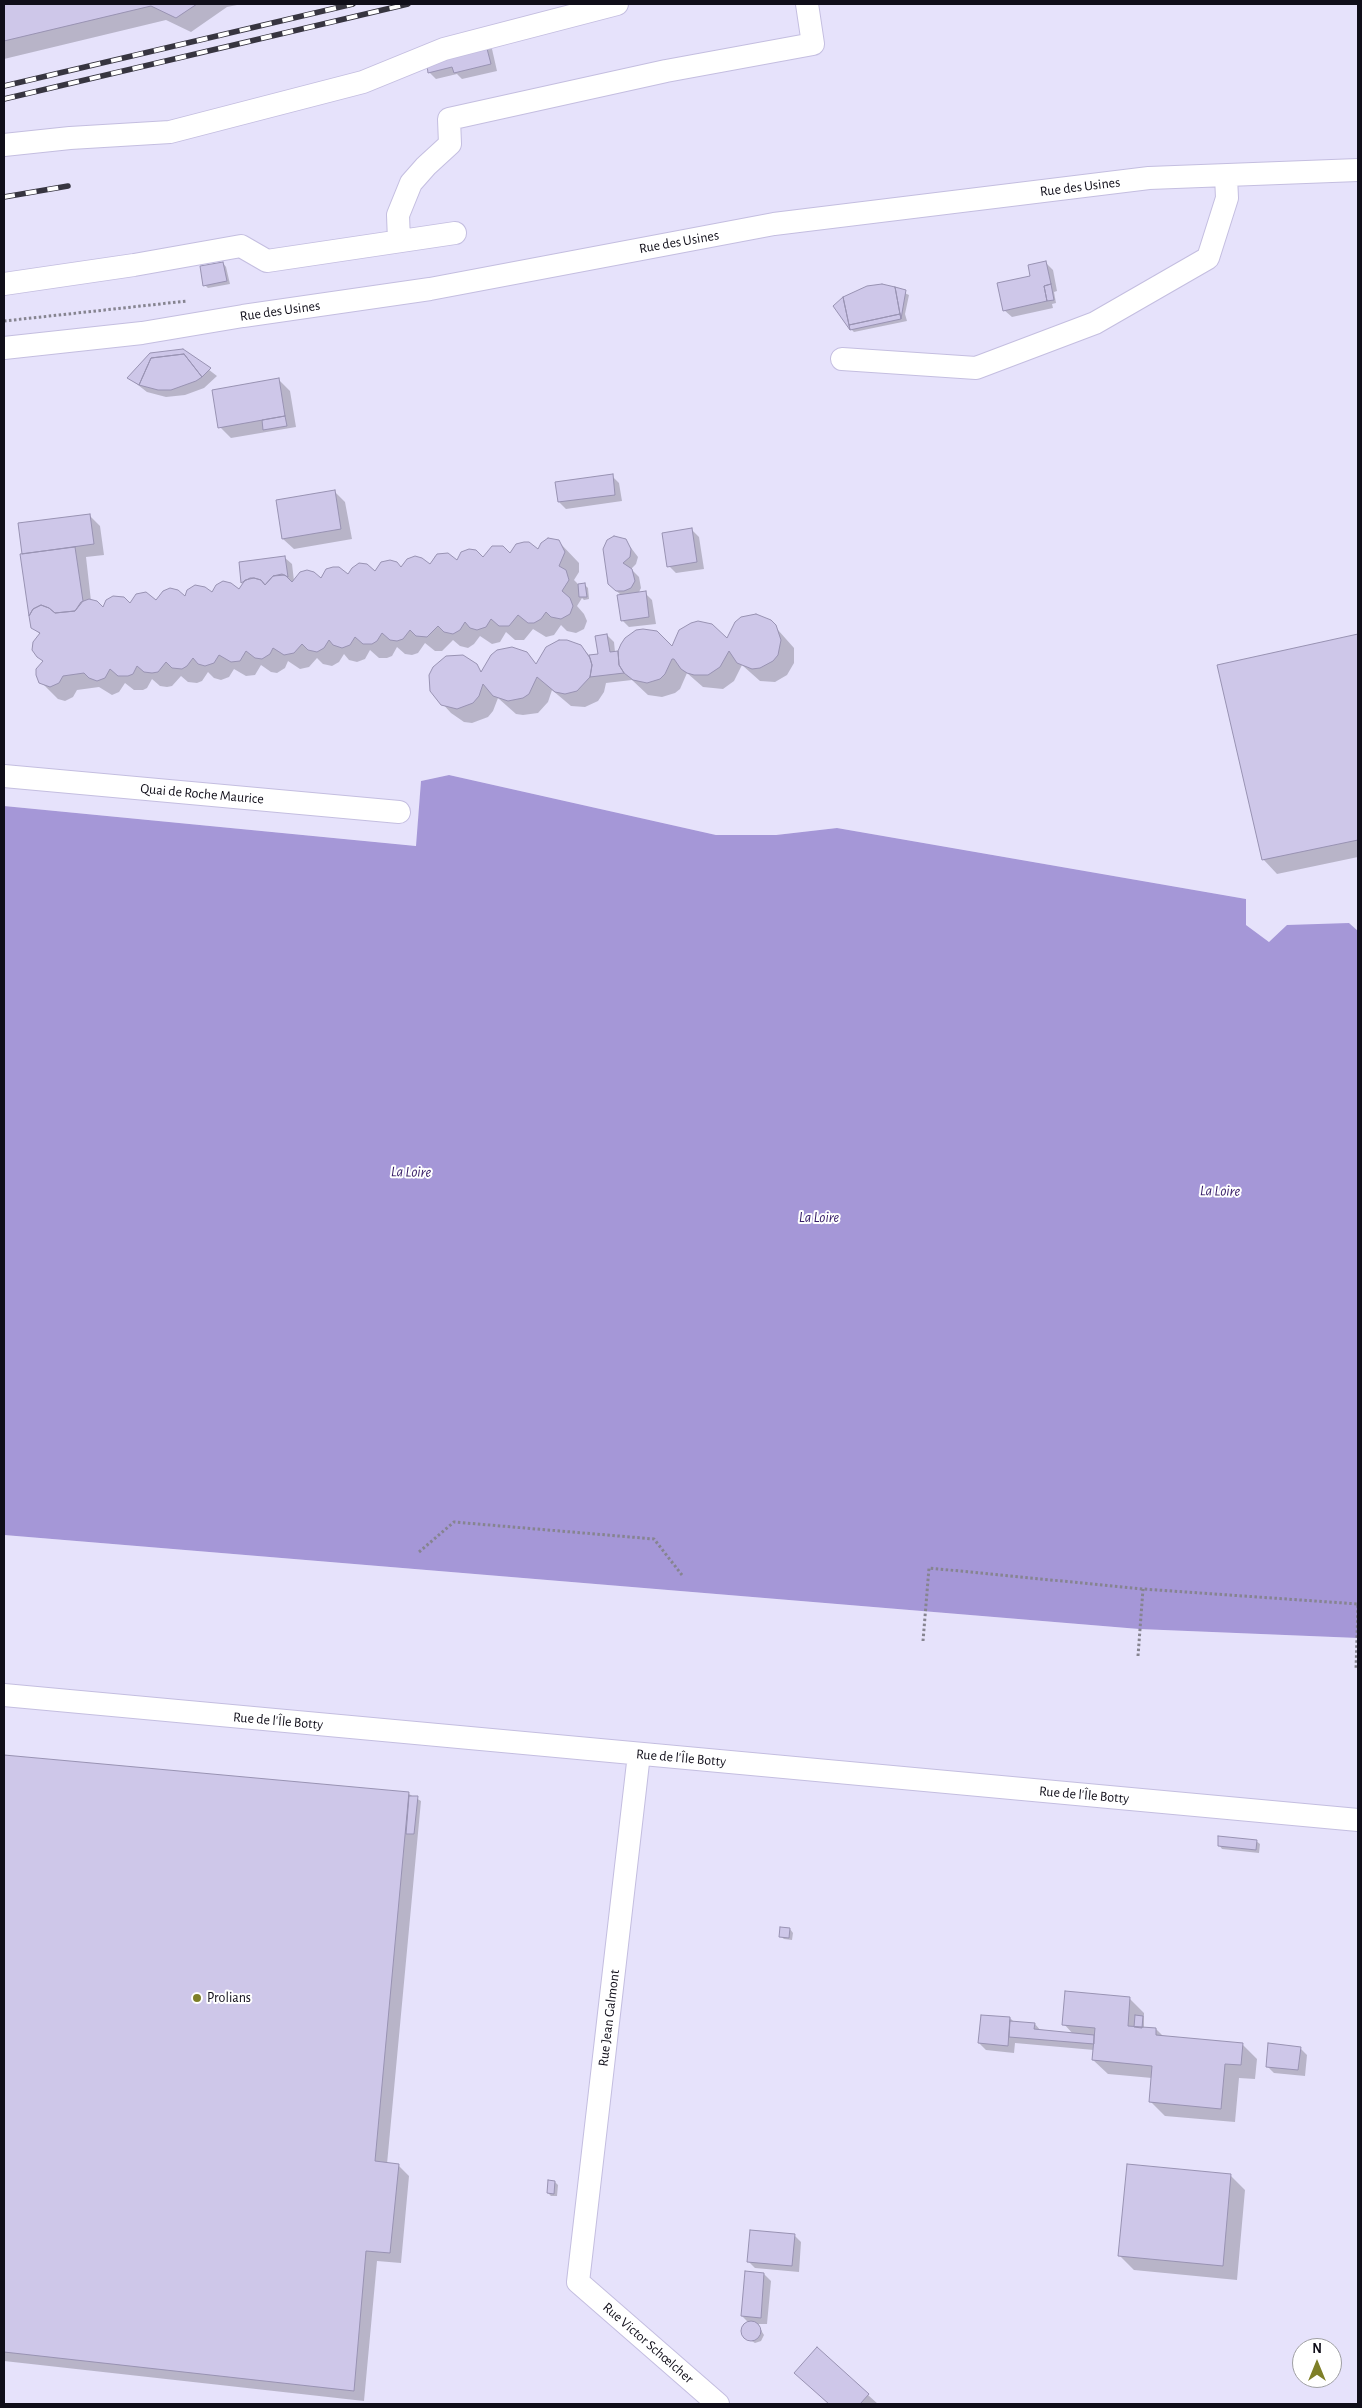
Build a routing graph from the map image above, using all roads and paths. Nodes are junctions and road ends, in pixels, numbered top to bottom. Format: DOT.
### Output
graph roads {
  1 [pos="617,4"];
  2 [pos="807,4"];
  3 [pos="4,145"];
  4 [pos="1358,170"];
  5 [pos="1226,176"];
  6 [pos="456,233"];
  7 [pos="399,241"];
  8 [pos="4,284"];
  9 [pos="4,348"];
  10 [pos="842,359"];
  11 [pos="4,776"];
  12 [pos="399,812"];
  13 [pos="419,1552"];
  14 [pos="682,1575"];
  15 [pos="1142,1589"];
  16 [pos="923,1641"];
  17 [pos="1138,1656"];
  18 [pos="1356,1670"];
  19 [pos="4,1695"];
  20 [pos="639,1754"];
  21 [pos="1358,1820"];
  22 [pos="578,2282"];
  23 [pos="718,2404"];
  1 -- 3 [label="street"];
  2 -- 7 [label="street"];
  4 -- 5 [label="street, Rue des Usines"];
  5 -- 9 [label="street, Rue des Usines"];
  5 -- 10 [label="street"];
  6 -- 7 [label="street"];
  7 -- 8 [label="street"];
  11 -- 12 [label="street, Quai de Roche Maurice"];
  13 -- 14 [label="path"];
  15 -- 16 [label="path"];
  15 -- 17 [label="path"];
  15 -- 18 [label="path"];
  19 -- 20 [label="street, Rue de l'Île Botty"];
  20 -- 21 [label="street, Rue de l'Île Botty"];
  20 -- 22 [label="street, Rue Jean Galmont"];
  22 -- 23 [label="street, Rue Victor Schœlcher"];
}
